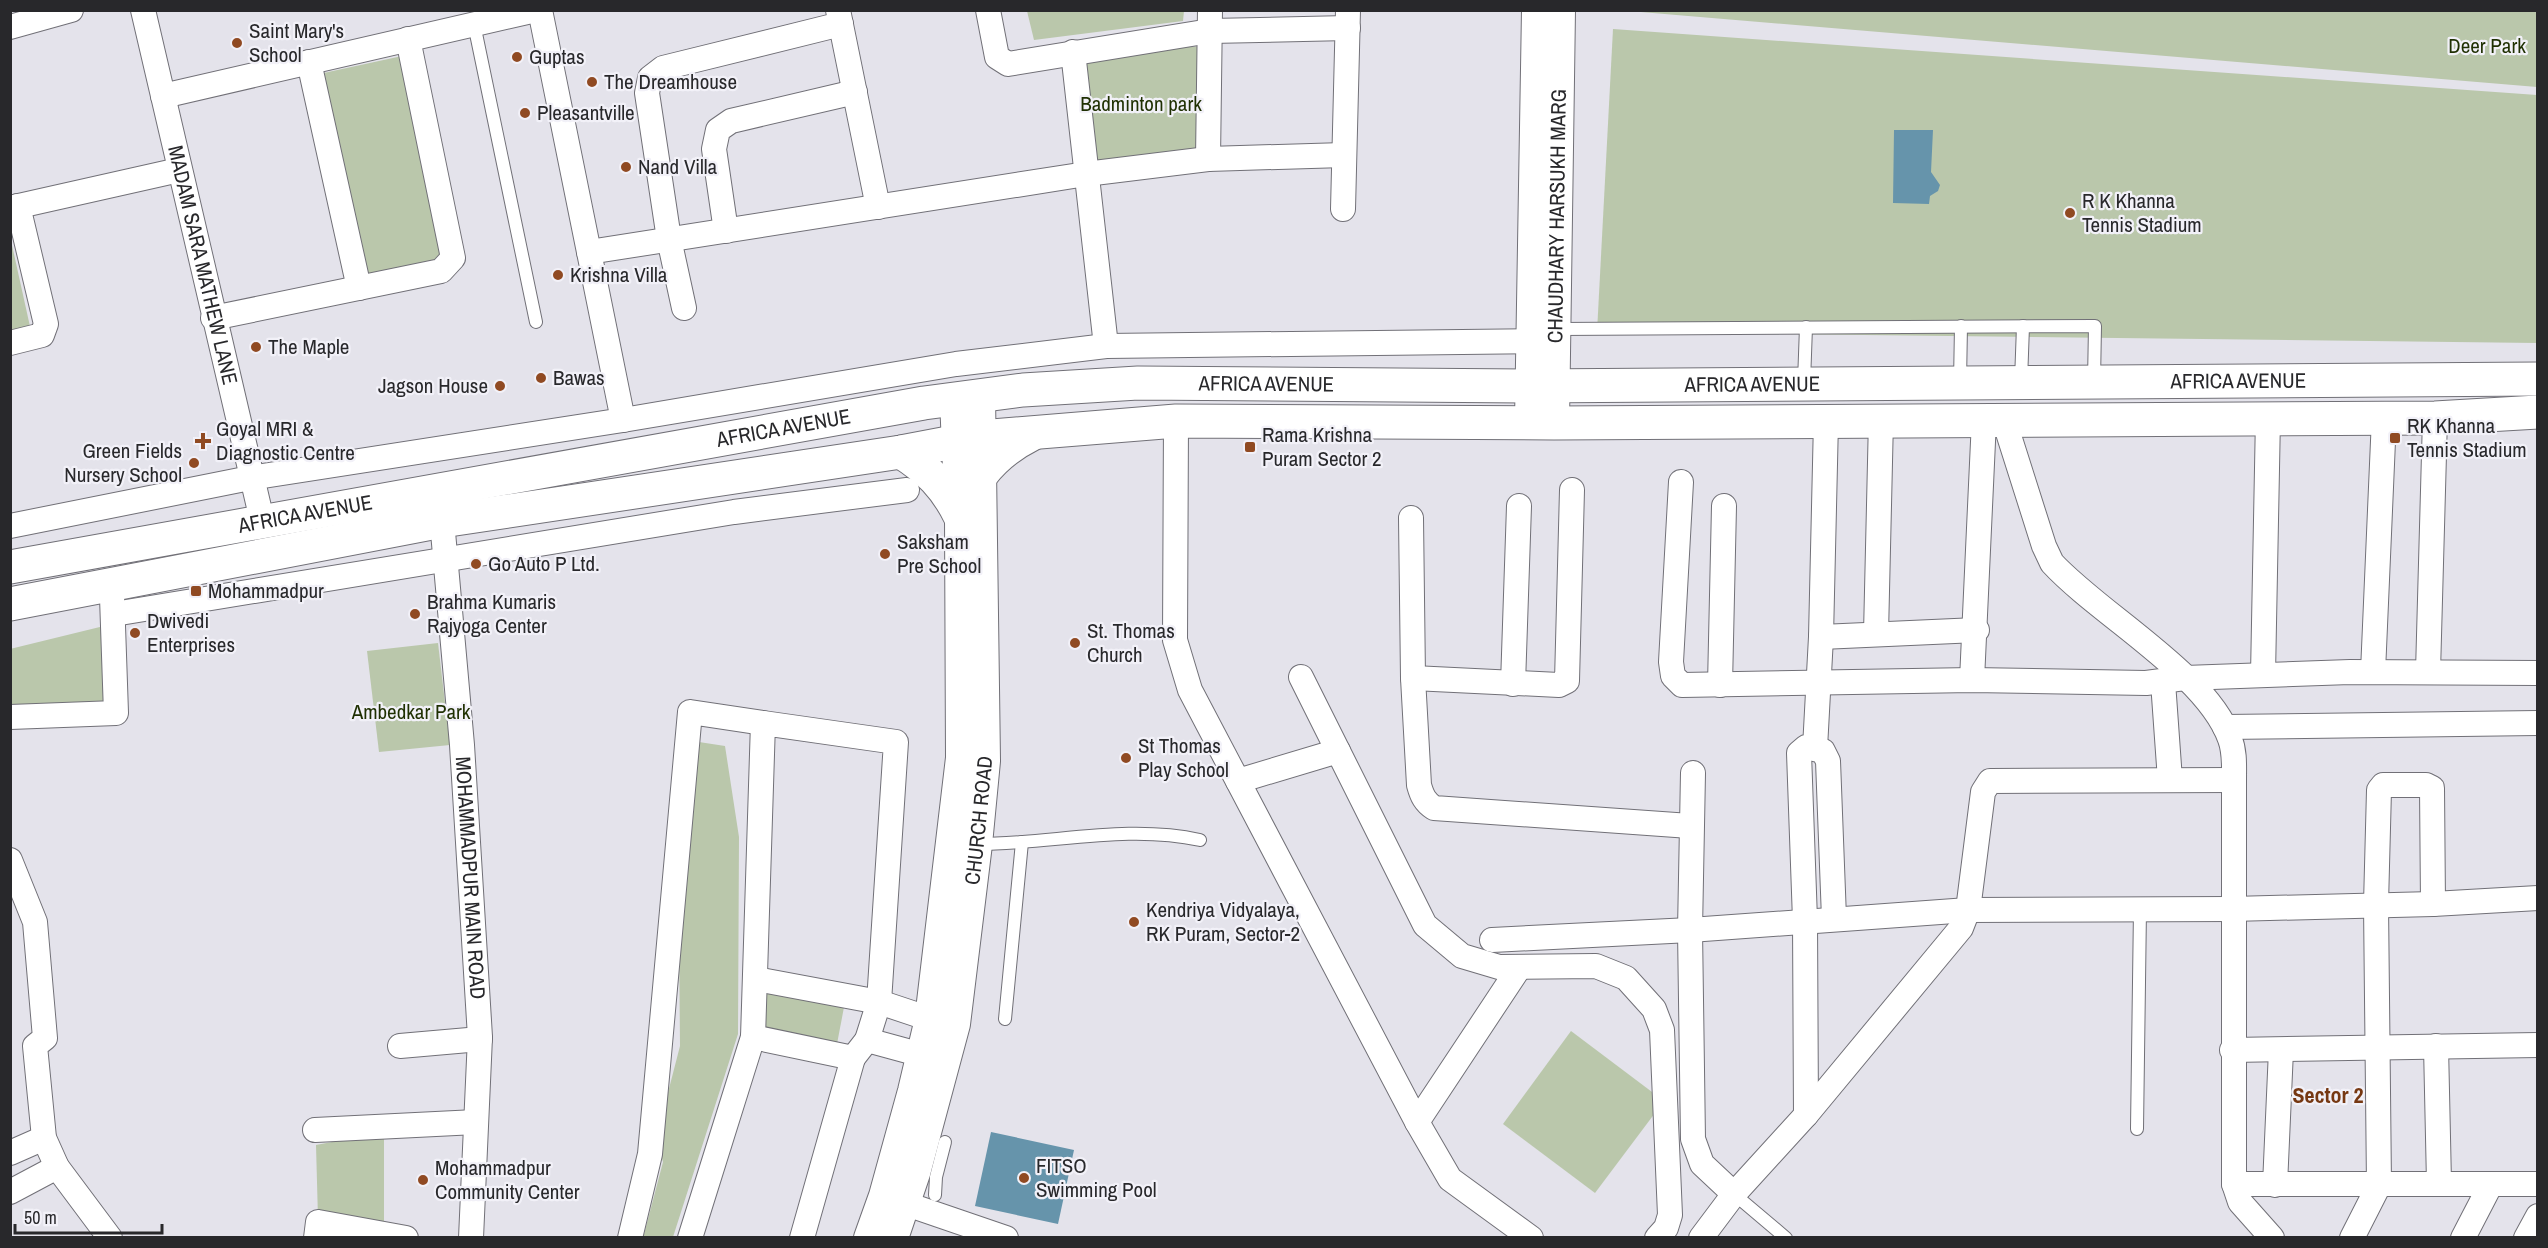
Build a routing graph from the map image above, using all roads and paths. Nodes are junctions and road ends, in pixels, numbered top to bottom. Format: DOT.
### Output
graph roads {
  1 [pos="71,10"];
  2 [pos="143,10"];
  3 [pos="538,10"];
  4 [pos="988,10"];
  5 [pos="1537,10"];
  6 [pos="1560,10"];
  7 [pos="839,17"];
  8 [pos="1348,19"];
  9 [pos="1210,21"];
  10 [pos="474,24"];
  11 [pos="10,27"];
  12 [pos="408,39"];
  13 [pos="1073,52"];
  14 [pos="309,62"];
  15 [pos="855,92"];
  16 [pos="163,96"];
  17 [pos="1344,155"];
  18 [pos="1208,159"];
  19 [pos="179,170"];
  20 [pos="1086,174"];
  21 [pos="14,207"];
  22 [pos="878,207"];
  23 [pos="1343,209"];
  24 [pos="726,231"];
  25 [pos="669,239"];
  26 [pos="589,252"];
  27 [pos="359,288"];
  28 [pos="684,308"];
  29 [pos="213,318"];
  30 [pos="536,321"];
  31 [pos="1961,326"];
  32 [pos="2023,326"];
  33 [pos="1806,327"];
  34 [pos="1549,337"];
  35 [pos="10,343"];
  36 [pos="1106,346"];
  37 [pos="2538,379"];
  38 [pos="2021,382"];
  39 [pos="2094,382"];
  40 [pos="1959,383"];
  41 [pos="1804,384"];
  42 [pos="1543,386"];
  43 [pos="968,397"];
  44 [pos="2538,412"];
  45 [pos="2268,417"];
  46 [pos="2384,418"];
  47 [pos="2435,418"];
  48 [pos="1881,419"];
  49 [pos="622,420"];
  50 [pos="1429,420"];
  51 [pos="1994,420"];
  52 [pos="1176,421"];
  53 [pos="1697,421"];
  54 [pos="1826,421"];
  55 [pos="1542,422"];
  56 [pos="1034,433"];
  57 [pos="969,438"];
  58 [pos="901,452"];
  59 [pos="852,459"];
  60 [pos="982,474"];
  61 [pos="250,478"];
  62 [pos="1681,482"];
  63 [pos="907,490"];
  64 [pos="1572,490"];
  65 [pos="860,496"];
  66 [pos="1519,506"];
  67 [pos="1724,506"];
  68 [pos="960,516"];
  69 [pos="1411,518"];
  70 [pos="262,520"];
  71 [pos="442,521"];
  72 [pos="10,526"];
  73 [pos="446,558"];
  74 [pos="10,567"];
  75 [pos="112,598"];
  76 [pos="10,604"];
  77 [pos="1977,630"];
  78 [pos="1876,634"];
  79 [pos="1821,637"];
  80 [pos="2373,672"];
  81 [pos="2428,672"];
  82 [pos="2538,673"];
  83 [pos="2263,675"];
  84 [pos="1301,677"];
  85 [pos="1413,678"];
  86 [pos="1972,680"];
  87 [pos="2174,680"];
  88 [pos="1819,681"];
  89 [pos="1513,684"];
  90 [pos="1720,685"];
  91 [pos="10,717"];
  92 [pos="763,723"];
  93 [pos="2538,723"];
  94 [pos="2224,727"];
  95 [pos="1815,748"];
  96 [pos="1338,751"];
  97 [pos="1693,773"];
  98 [pos="2169,780"];
  99 [pos="2234,780"];
  100 [pos="1238,781"];
  101 [pos="1690,826"];
  102 [pos="1200,840"];
  103 [pos="1022,842"];
  104 [pos="977,843"];
  105 [pos="10,860"];
  106 [pos="2538,898"];
  107 [pos="2376,904"];
  108 [pos="2433,904"];
  109 [pos="2140,909"];
  110 [pos="2232,909"];
  111 [pos="1968,910"];
  112 [pos="1834,918"];
  113 [pos="1805,920"];
  114 [pos="1690,930"];
  115 [pos="1492,940"];
  116 [pos="1519,968"];
  117 [pos="756,979"];
  118 [pos="879,1002"];
  119 [pos="1005,1018"];
  120 [pos="930,1019"];
  121 [pos="753,1036"];
  122 [pos="480,1039"];
  123 [pos="2538,1045"];
  124 [pos="400,1046"];
  125 [pos="2378,1046"];
  126 [pos="2436,1046"];
  127 [pos="860,1049"];
  128 [pos="2232,1050"];
  129 [pos="2281,1050"];
  130 [pos="922,1055"];
  131 [pos="1806,1115"];
  132 [pos="476,1122"];
  133 [pos="1417,1122"];
  134 [pos="2137,1129"];
  135 [pos="315,1130"];
  136 [pos="44,1138"];
  137 [pos="945,1143"];
  138 [pos="10,1153"];
  139 [pos="57,1167"];
  140 [pos="926,1175"];
  141 [pos="2439,1183"];
  142 [pos="2234,1184"];
  143 [pos="2491,1184"];
  144 [pos="2538,1184"];
  145 [pos="2275,1185"];
  146 [pos="2379,1185"];
  147 [pos="10,1192"];
  148 [pos="1734,1194"];
  149 [pos="935,1195"];
  150 [pos="895,1200"];
  151 [pos="2538,1216"];
  152 [pos="953,1229"];
  153 [pos="110,1238"];
  154 [pos="316,1238"];
  155 [pos="406,1238"];
  156 [pos="471,1238"];
  157 [pos="630,1238"];
  158 [pos="690,1238"];
  159 [pos="802,1238"];
  160 [pos="869,1238"];
  161 [pos="892,1238"];
  162 [pos="1006,1238"];
  163 [pos="1531,1238"];
  164 [pos="1657,1238"];
  165 [pos="1701,1238"];
  166 [pos="1786,1238"];
  167 [pos="2272,1238"];
  168 [pos="2352,1238"];
  169 [pos="2463,1238"];
  170 [pos="2526,1238"];
  1 -- 11 [label="street"];
  2 -- 16 [label="street, MADAM SARA MATHEW LANE"];
  3 -- 10 [label="street"];
  3 -- 26 [label="street"];
  4 -- 13 [label="street"];
  5 -- 34 [label="street, CHAUDHARY HARSUKH MARG"];
  6 -- 34 [label="street, CHAUDHARY HARSUKH MARG"];
  7 -- 15 [label="street"];
  7 -- 25 [label="street"];
  8 -- 9 [label="street"];
  8 -- 17 [label="street"];
  9 -- 13 [label="street"];
  9 -- 18 [label="street"];
  10 -- 12 [label="street"];
  10 -- 30 [label="lane"];
  12 -- 14 [label="street"];
  12 -- 27 [label="street"];
  13 -- 20 [label="street"];
  14 -- 16 [label="street"];
  14 -- 27 [label="street"];
  15 -- 22 [label="street"];
  15 -- 24 [label="street"];
  16 -- 19 [label="street, MADAM SARA MATHEW LANE"];
  17 -- 18 [label="street"];
  17 -- 23 [label="street"];
  18 -- 20 [label="street"];
  19 -- 21 [label="street"];
  19 -- 29 [label="street, MADAM SARA MATHEW LANE"];
  20 -- 22 [label="street"];
  20 -- 36 [label="street"];
  21 -- 35 [label="street"];
  22 -- 24 [label="street"];
  24 -- 25 [label="street"];
  25 -- 26 [label="street"];
  25 -- 28 [label="street"];
  26 -- 49 [label="street"];
  27 -- 29 [label="street"];
  29 -- 61 [label="street, MADAM SARA MATHEW LANE"];
  31 -- 32 [label="lane"];
  31 -- 33 [label="lane"];
  31 -- 40 [label="lane"];
  32 -- 38 [label="lane"];
  32 -- 39 [label="lane"];
  33 -- 34 [label="lane"];
  33 -- 41 [label="lane"];
  34 -- 36 [label="street"];
  34 -- 42 [label="street, CHAUDHARY HARSUKH MARG"];
  36 -- 49 [label="street"];
  37 -- 39 [label="main road, AFRICA AVENUE"];
  38 -- 39 [label="main road, AFRICA AVENUE"];
  38 -- 40 [label="main road, AFRICA AVENUE"];
  40 -- 41 [label="main road, AFRICA AVENUE"];
  41 -- 42 [label="main road, AFRICA AVENUE"];
  42 -- 43 [label="main road, AFRICA AVENUE"];
  42 -- 55 [label="street, CHAUDHARY HARSUKH MARG"];
  43 -- 57 [label="street, CHURCH ROAD"];
  43 -- 70 [label="main road, AFRICA AVENUE"];
  44 -- 47 [label="main road, AFRICA AVENUE"];
  45 -- 46 [label="main road, AFRICA AVENUE"];
  45 -- 51 [label="main road, AFRICA AVENUE"];
  45 -- 83 [label="street"];
  46 -- 47 [label="main road, AFRICA AVENUE"];
  46 -- 80 [label="street"];
  47 -- 81 [label="street"];
  48 -- 51 [label="main road, AFRICA AVENUE"];
  48 -- 54 [label="main road, AFRICA AVENUE"];
  48 -- 78 [label="street"];
  49 -- 61 [label="street"];
  50 -- 52 [label="main road, AFRICA AVENUE"];
  50 -- 53 [label="main road"];
  50 -- 55 [label="main road, AFRICA AVENUE"];
  51 -- 77 [label="street"];
  51 -- 87 [label="street"];
  52 -- 56 [label="main road, AFRICA AVENUE"];
  52 -- 100 [label="street"];
  53 -- 54 [label="main road, AFRICA AVENUE"];
  53 -- 55 [label="main road, AFRICA AVENUE"];
  54 -- 79 [label="street"];
  56 -- 57 [label="main road, AFRICA AVENUE"];
  56 -- 60 [label="main road"];
  57 -- 58 [label="main road, AFRICA AVENUE"];
  57 -- 60 [label="street, CHURCH ROAD"];
  57 -- 68 [label="street, CHURCH ROAD"];
  58 -- 59 [label="main road, AFRICA AVENUE"];
  58 -- 68 [label="main road"];
  59 -- 65 [label="street"];
  59 -- 71 [label="main road, AFRICA AVENUE"];
  60 -- 104 [label="street, CHURCH ROAD"];
  61 -- 70 [label="street, MADAM SARA MATHEW LANE"];
  61 -- 72 [label="street"];
  62 -- 90 [label="street"];
  63 -- 65 [label="street"];
  64 -- 89 [label="street"];
  65 -- 73 [label="street"];
  66 -- 89 [label="street"];
  67 -- 90 [label="street"];
  68 -- 120 [label="street, CHURCH ROAD"];
  69 -- 85 [label="street"];
  70 -- 74 [label="main road, AFRICA AVENUE"];
  71 -- 73 [label="street, MOHAMMADPUR MAIN ROAD"];
  71 -- 75 [label="main road, AFRICA AVENUE"];
  73 -- 75 [label="street"];
  73 -- 122 [label="street, MOHAMMADPUR MAIN ROAD"];
  75 -- 76 [label="main road, AFRICA AVENUE"];
  75 -- 91 [label="street"];
  77 -- 78 [label="street"];
  77 -- 86 [label="street"];
  78 -- 79 [label="street"];
  79 -- 88 [label="street"];
  80 -- 81 [label="street"];
  80 -- 83 [label="street"];
  81 -- 82 [label="street"];
  83 -- 87 [label="street"];
  84 -- 96 [label="street"];
  85 -- 89 [label="street"];
  85 -- 101 [label="street"];
  86 -- 87 [label="street"];
  86 -- 88 [label="street"];
  87 -- 94 [label="street"];
  87 -- 98 [label="street"];
  88 -- 90 [label="street"];
  88 -- 95 [label="street"];
  92 -- 117 [label="street"];
  92 -- 118 [label="street"];
  92 -- 157 [label="street"];
  93 -- 94 [label="street"];
  94 -- 99 [label="street"];
  95 -- 112 [label="street"];
  95 -- 113 [label="street"];
  96 -- 100 [label="street"];
  96 -- 116 [label="street"];
  97 -- 101 [label="street"];
  98 -- 99 [label="street"];
  98 -- 111 [label="street"];
  99 -- 110 [label="street"];
  100 -- 133 [label="street"];
  101 -- 114 [label="street"];
  102 -- 103 [label="lane"];
  103 -- 104 [label="lane"];
  103 -- 119 [label="lane"];
  104 -- 140 [label="street, CHURCH ROAD"];
  105 -- 136 [label="street"];
  106 -- 108 [label="street"];
  107 -- 108 [label="street"];
  107 -- 108 [label="street"];
  107 -- 110 [label="street"];
  107 -- 125 [label="street"];
  109 -- 110 [label="street"];
  109 -- 111 [label="street"];
  109 -- 134 [label="lane"];
  110 -- 128 [label="street"];
  111 -- 112 [label="street"];
  111 -- 131 [label="street"];
  112 -- 113 [label="street"];
  113 -- 114 [label="street"];
  113 -- 131 [label="street"];
  114 -- 115 [label="street"];
  114 -- 148 [label="street"];
  116 -- 133 [label="street"];
  116 -- 164 [label="street"];
  117 -- 118 [label="street"];
  117 -- 121 [label="street"];
  118 -- 120 [label="street"];
  118 -- 127 [label="street"];
  120 -- 130 [label="street, CHURCH ROAD"];
  121 -- 127 [label="street"];
  121 -- 158 [label="street"];
  122 -- 124 [label="street"];
  122 -- 132 [label="street, MOHAMMADPUR MAIN ROAD"];
  123 -- 126 [label="street"];
  125 -- 126 [label="street"];
  125 -- 129 [label="street"];
  125 -- 146 [label="street"];
  126 -- 141 [label="street"];
  127 -- 130 [label="street"];
  127 -- 159 [label="street"];
  128 -- 129 [label="street"];
  128 -- 142 [label="street"];
  129 -- 145 [label="street"];
  130 -- 150 [label="street, CHURCH ROAD"];
  131 -- 148 [label="street"];
  132 -- 135 [label="street"];
  132 -- 156 [label="street, MOHAMMADPUR MAIN ROAD"];
  133 -- 163 [label="street"];
  136 -- 138 [label="street"];
  136 -- 139 [label="street"];
  137 -- 140 [label="lane"];
  139 -- 147 [label="street"];
  139 -- 153 [label="street"];
  140 -- 149 [label="lane"];
  140 -- 150 [label="street, CHURCH ROAD"];
  141 -- 143 [label="street"];
  141 -- 146 [label="street"];
  142 -- 145 [label="street"];
  142 -- 167 [label="street"];
  143 -- 144 [label="street"];
  143 -- 169 [label="street"];
  145 -- 146 [label="street"];
  146 -- 168 [label="street"];
  148 -- 165 [label="street"];
  148 -- 166 [label="lane"];
  150 -- 152 [label="street"];
  150 -- 160 [label="street, CHURCH ROAD"];
  150 -- 161 [label="street, CHURCH ROAD"];
  151 -- 170 [label="street"];
  152 -- 162 [label="street"];
  154 -- 155 [label="street"];
}
